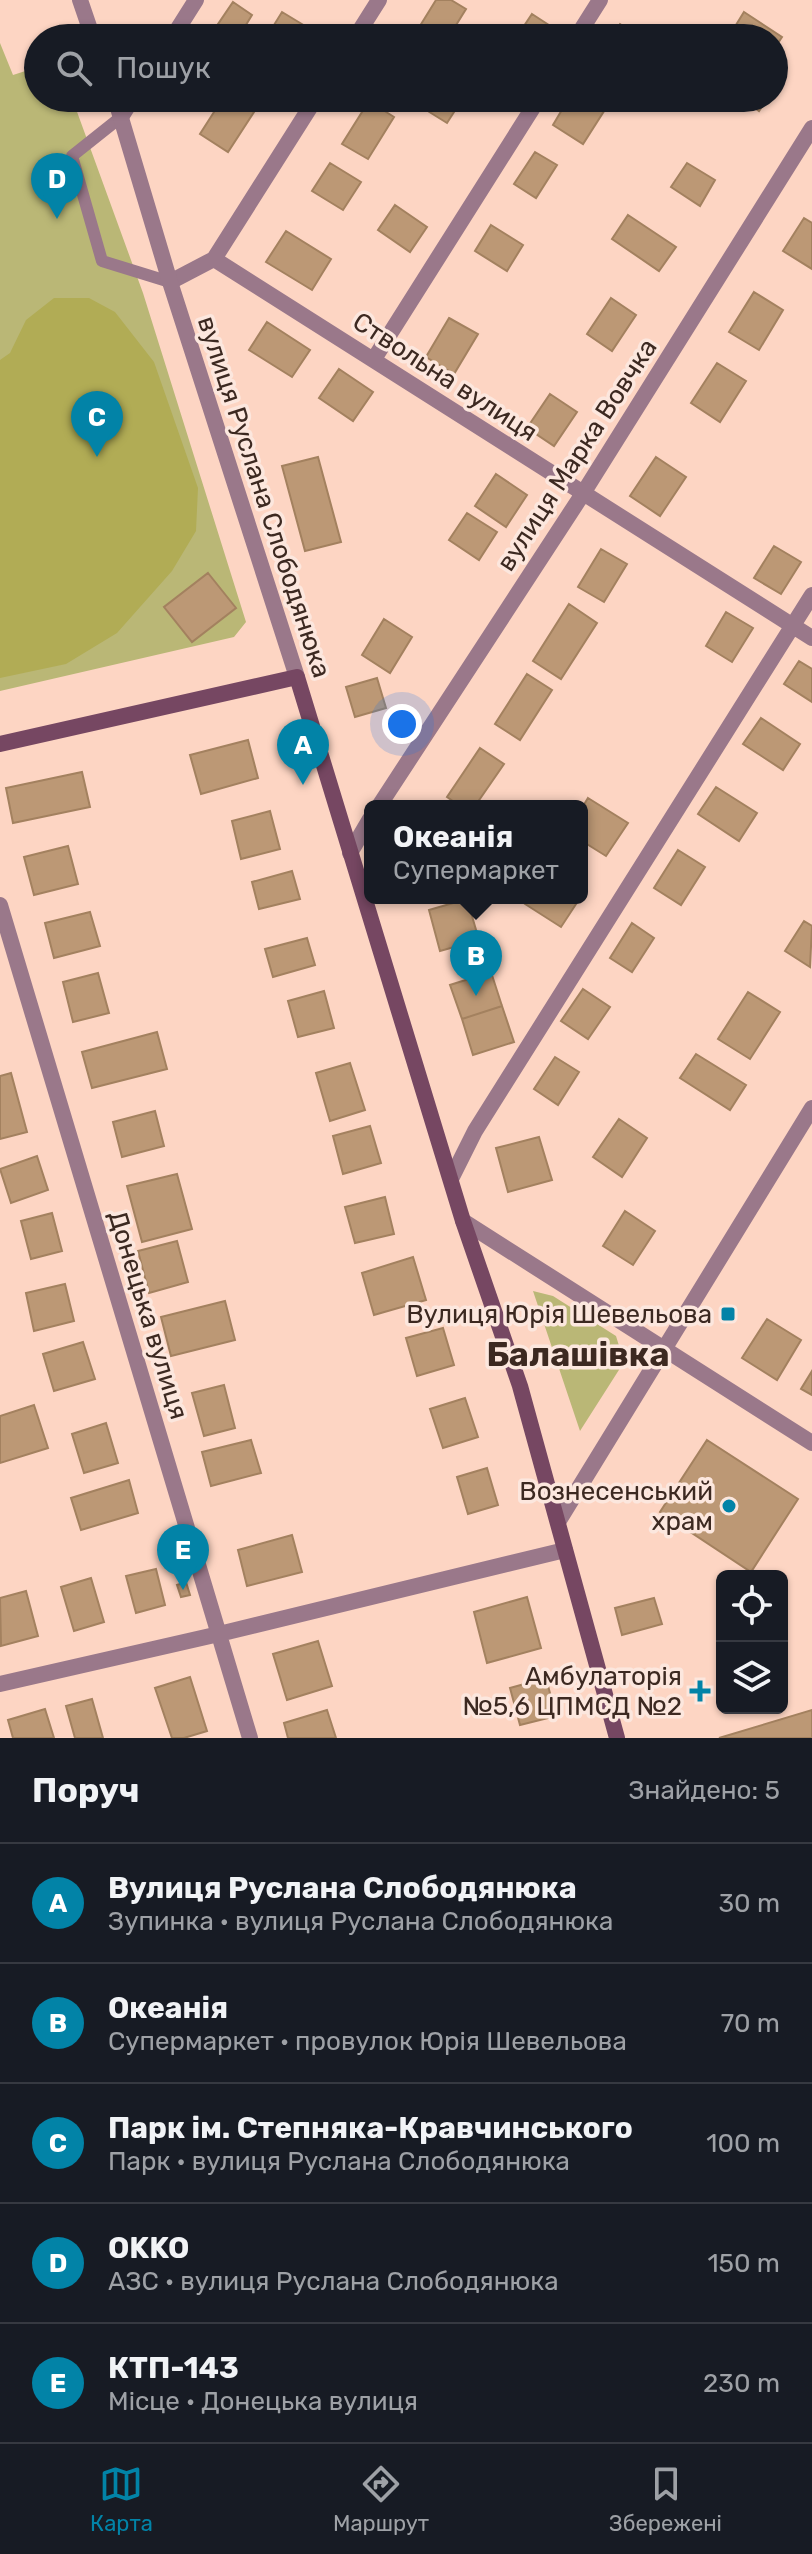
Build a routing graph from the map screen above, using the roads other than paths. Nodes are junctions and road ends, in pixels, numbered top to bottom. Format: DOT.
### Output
graph roads {
  1 [pos="80,0"];
  2 [pos="196,0"];
  3 [pos="379,0"];
  4 [pos="600,0"];
  5 [pos="88,24"];
  6 [pos="181,24"];
  7 [pos="364,24"];
  8 [pos="585,24"];
  9 [pos="119,112"];
  10 [pos="124,112"];
  11 [pos="307,112"];
  12 [pos="530,112"];
  13 [pos="121,117"];
  14 [pos="812,128"];
  15 [pos="214,259"];
  16 [pos="170,282"];
  17 [pos="374,359"];
  18 [pos="582,495"];
  19 [pos="812,595"];
  20 [pos="793,626"];
  21 [pos="812,638"];
  22 [pos="297,677"];
  23 [pos="0,744"];
  24 [pos="383,800"];
  25 [pos="364,829"];
  26 [pos="350,853"];
  27 [pos="364,898"];
  28 [pos="366,904"];
  29 [pos="0,905"];
  30 [pos="812,1108"];
  31 [pos="451,1179"];
  32 [pos="463,1221"];
  33 [pos="665,1351"];
  34 [pos="812,1443"];
  35 [pos="558,1522"];
  36 [pos="565,1550"];
  37 [pos="219,1634"];
  38 [pos="0,1684"];
  39 [pos="250,1738"];
  40 [pos="617,1738"];
  1 -- 5 [label="street"];
  2 -- 6 [label="street"];
  3 -- 7 [label="street"];
  4 -- 8 [label="street"];
  9 -- 13 [label="street, вулиця Руслана Слободянюка"];
  10 -- 13 [label="street"];
  11 -- 15 [label="street"];
  12 -- 17 [label="street"];
  13 -- 16 [label="street, вулиця Руслана Слободянюка"];
  13 -- 16 [label="lane"];
  14 -- 18 [label="street, вулиця Марка Вовчка"];
  15 -- 16 [label="street"];
  15 -- 17 [label="street, Ствольна вулиця"];
  16 -- 22 [label="street, вулиця Руслана Слободянюка"];
  17 -- 18 [label="street, Ствольна вулиця"];
  18 -- 20 [label="street, Ствольна вулиця"];
  18 -- 24 [label="street, вулиця Марка Вовчка"];
  19 -- 20 [label="street"];
  20 -- 21 [label="street, Ствольна вулиця"];
  20 -- 31 [label="street"];
  22 -- 23 [label="main road"];
  22 -- 26 [label="main road, вулиця Руслана Слободянюка"];
  25 -- 26 [label="street"];
  26 -- 27 [label="main road, вулиця Руслана Слободянюка"];
  28 -- 31 [label="main road, вулиця Руслана Слободянюка"];
  29 -- 37 [label="street, Донецька вулиця"];
  30 -- 33 [label="street"];
  31 -- 32 [label="main road, вулиця Руслана Слободянюка"];
  32 -- 33 [label="street"];
  32 -- 35 [label="main road, вулиця Руслана Слободянюка"];
  33 -- 34 [label="street"];
  33 -- 35 [label="street"];
  35 -- 36 [label="main road, вулиця Руслана Слободянюка"];
  36 -- 37 [label="street"];
  36 -- 40 [label="main road, вулиця Руслана Слободянюка"];
  37 -- 38 [label="street"];
  37 -- 39 [label="street, Донецька вулиця"];
}
